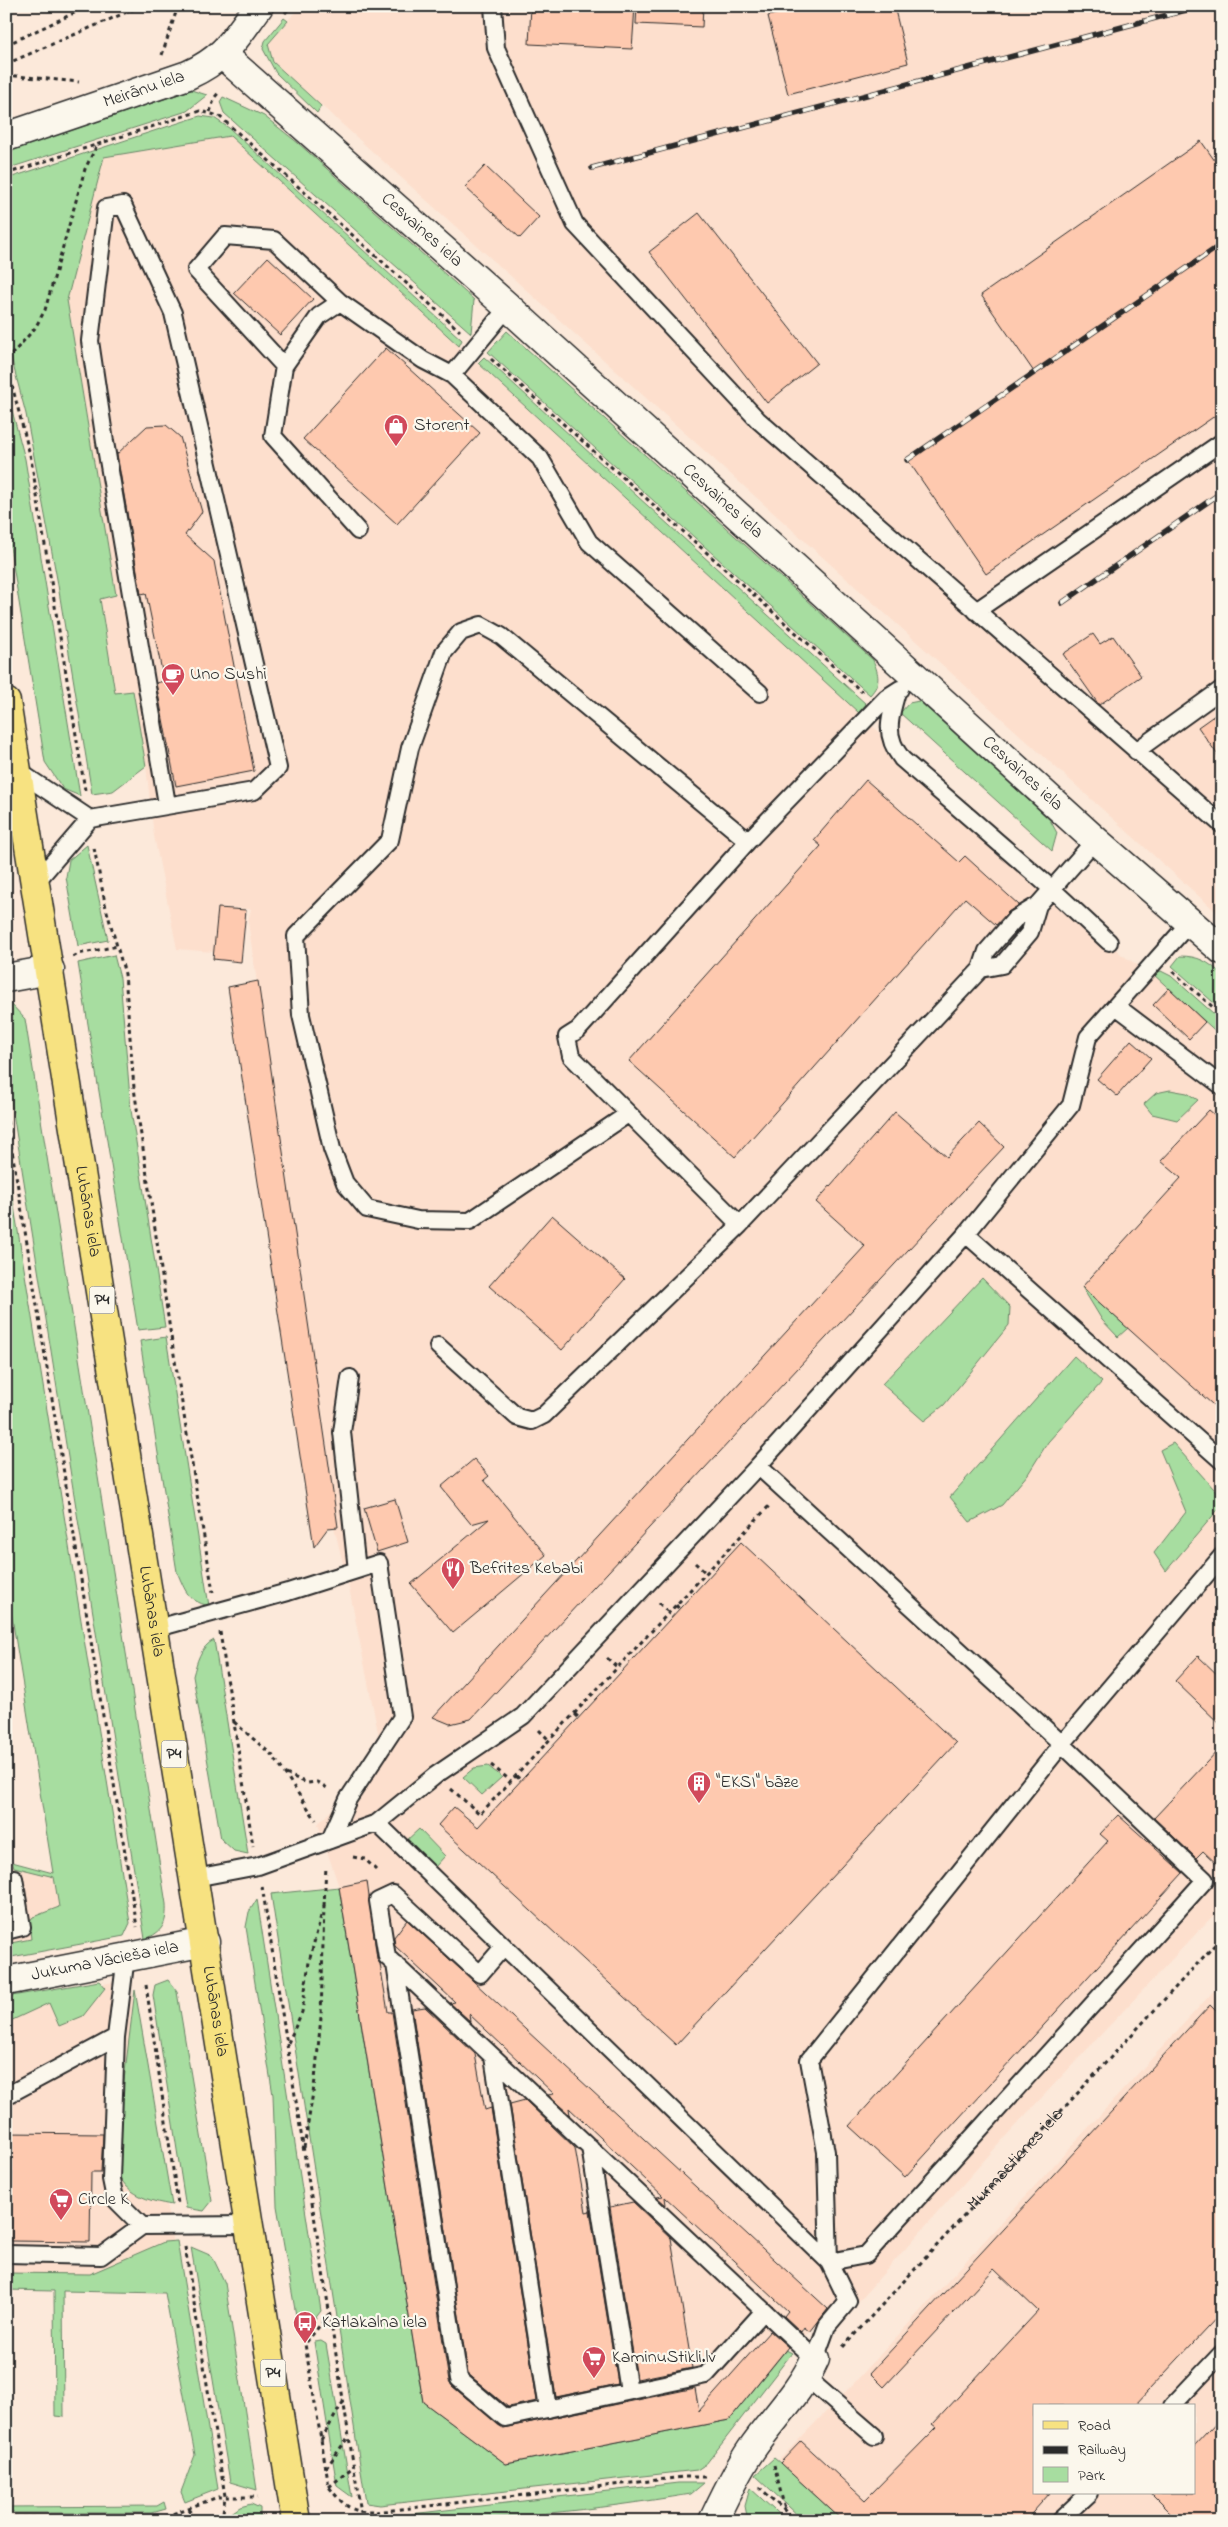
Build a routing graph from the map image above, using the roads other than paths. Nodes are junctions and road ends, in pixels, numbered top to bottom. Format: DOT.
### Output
graph roads {
  1 [pos="259,6"];
  2 [pos="493,6"];
  3 [pos="223,54"];
  4 [pos="6,136"];
  5 [pos="340,302"];
  6 [pos="508,307"];
  7 [pos="284,366"];
  8 [pos="452,375"];
  9 [pos="1222,442"];
  10 [pos="358,531"];
  11 [pos="976,611"];
  12 [pos="905,683"];
  13 [pos="1222,689"];
  14 [pos="760,693"];
  15 [pos="6,702"];
  16 [pos="1136,750"];
  17 [pos="18,771"];
  18 [pos="166,804"];
  19 [pos="90,819"];
  20 [pos="1222,825"];
  21 [pos="1095,840"];
  22 [pos="748,841"];
  23 [pos="36,882"];
  24 [pos="1052,888"];
  25 [pos="1190,922"];
  26 [pos="1109,942"];
  27 [pos="1222,950"];
  28 [pos="50,970"];
  29 [pos="6,978"];
  30 [pos="1116,1006"];
  31 [pos="1222,1086"];
  32 [pos="628,1114"];
  33 [pos="740,1225"];
  34 [pos="966,1234"];
  35 [pos="438,1346"];
  36 [pos="350,1378"];
  37 [pos="1222,1461"];
  38 [pos="758,1466"];
  39 [pos="1222,1556"];
  40 [pos="357,1570"];
  41 [pos="154,1629"];
  42 [pos="1062,1744"];
  43 [pos="377,1823"];
  44 [pos="330,1840"];
  45 [pos="6,1878"];
  46 [pos="195,1878"];
  47 [pos="6,1931"];
  48 [pos="205,1942"];
  49 [pos="504,1946"];
  50 [pos="133,1955"];
  51 [pos="395,1964"];
  52 [pos="6,1981"];
  53 [pos="116,2037"];
  54 [pos="493,2057"];
  55 [pos="6,2096"];
  56 [pos="590,2147"];
  57 [pos="248,2225"];
  58 [pos="142,2226"];
  59 [pos="6,2254"];
  60 [pos="829,2262"];
  61 [pos="764,2311"];
  62 [pos="1222,2353"];
  63 [pos="811,2369"];
  64 [pos="629,2391"];
  65 [pos="1174,2404"];
  66 [pos="548,2409"];
  67 [pos="874,2436"];
  68 [pos="1088,2494"];
  69 [pos="296,2521"];
  70 [pos="714,2521"];
  71 [pos="1060,2521"];
  1 -- 3 [label="street, Meirānu iela"];
  2 -- 11 [label="lane"];
  3 -- 4 [label="street, Meirānu iela"];
  3 -- 6 [label="street, Cesvaines iela"];
  5 -- 7 [label="lane"];
  5 -- 7 [label="lane"];
  5 -- 8 [label="lane"];
  6 -- 8 [label="lane"];
  6 -- 12 [label="street, Cesvaines iela"];
  7 -- 10 [label="lane"];
  8 -- 14 [label="lane"];
  9 -- 11 [label="lane"];
  11 -- 16 [label="lane"];
  12 -- 21 [label="street, Cesvaines iela"];
  12 -- 22 [label="lane"];
  12 -- 24 [label="lane"];
  13 -- 16 [label="lane"];
  15 -- 17 [label="main road, Lubānas iela / P4"];
  16 -- 20 [label="lane"];
  17 -- 19 [label="lane"];
  17 -- 23 [label="main road, Lubānas iela / P4"];
  18 -- 18 [label="lane"];
  18 -- 19 [label="lane"];
  19 -- 23 [label="lane"];
  21 -- 24 [label="lane"];
  21 -- 25 [label="street, Cesvaines iela"];
  22 -- 32 [label="lane"];
  22 -- 32 [label="lane"];
  23 -- 28 [label="main road, Lubānas iela / P4"];
  24 -- 26 [label="lane"];
  24 -- 33 [label="lane"];
  25 -- 27 [label="street, Cesvaines iela"];
  25 -- 30 [label="lane"];
  28 -- 29 [label="street"];
  28 -- 41 [label="main road, Lubānas iela / P4"];
  30 -- 31 [label="lane"];
  30 -- 34 [label="lane"];
  32 -- 33 [label="lane"];
  33 -- 35 [label="lane"];
  34 -- 37 [label="lane"];
  34 -- 38 [label="lane"];
  36 -- 40 [label="lane"];
  38 -- 42 [label="lane"];
  38 -- 43 [label="lane"];
  39 -- 42 [label="lane"];
  40 -- 41 [label="lane"];
  40 -- 44 [label="lane"];
  41 -- 46 [label="main road, Lubānas iela / P4"];
  42 -- 60 [label="lane"];
  42 -- 60 [label="lane"];
  43 -- 44 [label="lane"];
  43 -- 49 [label="lane"];
  44 -- 46 [label="lane"];
  45 -- 47 [label="lane"];
  46 -- 48 [label="main road, Lubānas iela / P4"];
  48 -- 50 [label="street, Jukuma Vācieša iela"];
  48 -- 57 [label="main road, Lubānas iela / P4"];
  49 -- 51 [label="lane"];
  49 -- 60 [label="lane"];
  50 -- 52 [label="street, Jukuma Vācieša iela"];
  50 -- 53 [label="lane"];
  51 -- 54 [label="lane"];
  51 -- 66 [label="lane"];
  53 -- 55 [label="lane"];
  53 -- 58 [label="lane"];
  54 -- 56 [label="lane"];
  54 -- 66 [label="lane"];
  56 -- 61 [label="lane"];
  56 -- 64 [label="lane"];
  57 -- 58 [label="lane"];
  57 -- 69 [label="main road, Lubānas iela / P4"];
  58 -- 59 [label="lane"];
  60 -- 63 [label="lane"];
  61 -- 63 [label="lane"];
  61 -- 64 [label="lane"];
  62 -- 65 [label="lane"];
  63 -- 67 [label="lane"];
  63 -- 70 [label="street"];
  64 -- 66 [label="lane"];
  68 -- 71 [label="lane"];
}
